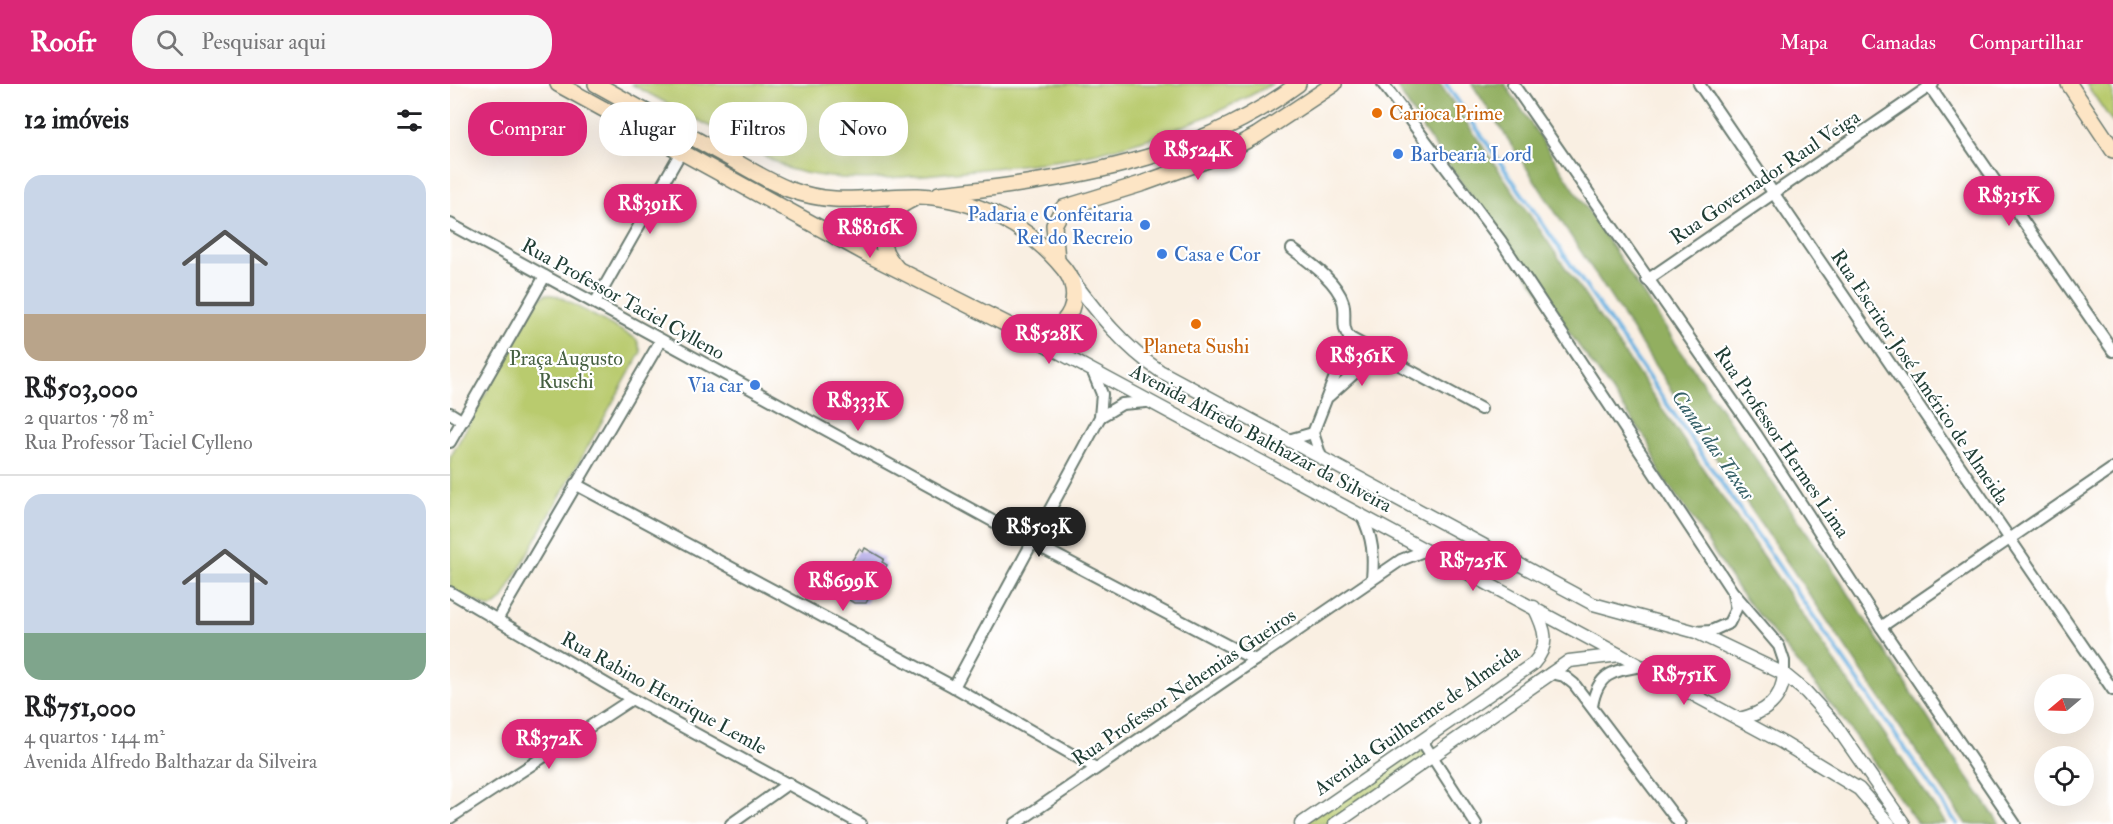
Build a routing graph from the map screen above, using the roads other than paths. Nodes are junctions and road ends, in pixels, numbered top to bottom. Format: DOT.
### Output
graph roads {
  1 [pos="558,84"];
  2 [pos="596,84"];
  3 [pos="1299,84"];
  4 [pos="1334,84"];
  5 [pos="1383,84"];
  6 [pos="1513,84"];
  7 [pos="1699,84"];
  8 [pos="2069,84"];
  9 [pos="2078,84"];
  10 [pos="1930,85"];
  11 [pos="599,107"];
  12 [pos="2095,123"];
  13 [pos="2113,150"];
  14 [pos="679,156"];
  15 [pos="688,156"];
  16 [pos="1771,192"];
  17 [pos="918,196"];
  18 [pos="450,224"];
  19 [pos="1292,249"];
  20 [pos="1057,260"];
  21 [pos="896,267"];
  22 [pos="545,276"];
  23 [pos="1072,279"];
  24 [pos="1647,279"];
  25 [pos="595,303"];
  26 [pos="1020,331"];
  27 [pos="1350,338"];
  28 [pos="661,340"];
  29 [pos="2113,351"];
  30 [pos="1377,353"];
  31 [pos="1093,372"];
  32 [pos="1326,398"];
  33 [pos="1146,402"];
  34 [pos="1481,409"];
  35 [pos="450,413"];
  36 [pos="1100,417"];
  37 [pos="463,421"];
  38 [pos="1313,433"];
  39 [pos="1288,440"];
  40 [pos="450,442"];
  41 [pos="1321,457"];
  42 [pos="2113,468"];
  43 [pos="575,484"];
  44 [pos="1362,516"];
  45 [pos="2010,540"];
  46 [pos="1031,542"];
  47 [pos="1426,550"];
  48 [pos="1372,579"];
  49 [pos="1732,591"];
  50 [pos="450,592"];
  51 [pos="1534,607"];
  52 [pos="498,618"];
  53 [pos="1881,627"];
  54 [pos="1696,632"];
  55 [pos="1620,655"];
  56 [pos="1255,660"];
  57 [pos="1643,666"];
  58 [pos="1551,673"];
  59 [pos="1784,674"];
  60 [pos="954,687"];
  61 [pos="2113,690"];
  62 [pos="632,699"];
  63 [pos="1592,706"];
  64 [pos="1739,719"];
  65 [pos="1422,741"];
  66 [pos="1432,757"];
  67 [pos="1096,768"];
  68 [pos="789,783"];
  69 [pos="450,818"];
  70 [pos="731,824"];
  71 [pos="861,824"];
  72 [pos="1015,824"];
  73 [pos="1301,824"];
  74 [pos="1335,824"];
  75 [pos="1476,824"];
  76 [pos="1680,824"];
  77 [pos="1889,824"];
  78 [pos="1904,824"];
  79 [pos="2015,824"];
  1 -- 11 [label="main road, Avenida Alfredo Balthazar da Silveira"];
  2 -- 17 [label="main road, Avenida Alfredo Balthazar da Silveira"];
  3 -- 17 [label="main road"];
  4 -- 20 [label="main road"];
  5 -- 49 [label="street"];
  6 -- 24 [label="street, Rua Professor Hermes Lima"];
  7 -- 16 [label="street, Rua Escritor José Américo de Almeida"];
  8 -- 12 [label="main road"];
  9 -- 12 [label="main road"];
  10 -- 16 [label="street, Rua Governador Raul Veiga"];
  10 -- 29 [label="street"];
  12 -- 13 [label="main road"];
  14 -- 25 [label="street"];
  15 -- 21 [label="main road, Avenida Alfredo Balthazar da Silveira"];
  16 -- 24 [label="street, Rua Governador Raul Veiga"];
  16 -- 45 [label="street, Rua Escritor José Américo de Almeida"];
  17 -- 20 [label="main road, Avenida Alfredo Balthazar da Silveira"];
  17 -- 21 [label="main road"];
  18 -- 22 [label="street, Rua Professor Taciel Cylleno"];
  19 -- 27 [label="street"];
  20 -- 23 [label="main road, Avenida Alfredo Balthazar da Silveira"];
  21 -- 26 [label="main road, Avenida Alfredo Balthazar da Silveira"];
  22 -- 25 [label="street, Rua Professor Taciel Cylleno"];
  22 -- 37 [label="street"];
  23 -- 26 [label="main road"];
  23 -- 39 [label="street, Avenida Alfredo Balthazar da Silveira"];
  24 -- 53 [label="street, Rua Professor Hermes Lima"];
  25 -- 28 [label="street, Rua Professor Taciel Cylleno"];
  26 -- 31 [label="street, Avenida Alfredo Balthazar da Silveira"];
  27 -- 30 [label="street"];
  27 -- 32 [label="street"];
  28 -- 43 [label="street"];
  28 -- 46 [label="street, Rua Professor Taciel Cylleno"];
  30 -- 32 [label="street"];
  30 -- 34 [label="street"];
  31 -- 33 [label="street, Avenida Alfredo Balthazar da Silveira"];
  31 -- 36 [label="street"];
  32 -- 38 [label="street"];
  33 -- 36 [label="street"];
  33 -- 44 [label="street, Avenida Alfredo Balthazar da Silveira"];
  35 -- 37 [label="street"];
  36 -- 46 [label="street"];
  37 -- 40 [label="street"];
  38 -- 39 [label="street"];
  38 -- 41 [label="street"];
  39 -- 41 [label="street, Avenida Alfredo Balthazar da Silveira"];
  41 -- 54 [label="street, Avenida Alfredo Balthazar da Silveira"];
  42 -- 45 [label="street"];
  43 -- 52 [label="street"];
  43 -- 60 [label="street"];
  44 -- 47 [label="street, Avenida Alfredo Balthazar da Silveira"];
  44 -- 48 [label="street"];
  45 -- 53 [label="street"];
  45 -- 61 [label="street, Rua Escritor José Américo de Almeida"];
  46 -- 56 [label="street, Rua Professor Taciel Cylleno"];
  46 -- 60 [label="street"];
  47 -- 48 [label="street, Rua Professor Nehemias Gueiros"];
  47 -- 51 [label="street, Avenida Alfredo Balthazar da Silveira"];
  48 -- 56 [label="street, Rua Professor Nehemias Gueiros"];
  49 -- 54 [label="street"];
  49 -- 59 [label="street"];
  50 -- 52 [label="street, Rua Rabino Henrique Lemle"];
  51 -- 55 [label="street, Avenida Alfredo Balthazar da Silveira"];
  51 -- 65 [label="street, Avenida Guilherme de Almeida"];
  52 -- 62 [label="street, Rua Rabino Henrique Lemle"];
  53 -- 79 [label="street, Rua Professor Hermes Lima"];
  54 -- 59 [label="street, Avenida Alfredo Balthazar da Silveira"];
  55 -- 57 [label="street, Avenida Alfredo Balthazar da Silveira"];
  55 -- 58 [label="street, Avenida Guilherme de Almeida"];
  56 -- 67 [label="street, Rua Professor Nehemias Gueiros"];
  57 -- 63 [label="street"];
  57 -- 64 [label="street, Avenida Alfredo Balthazar da Silveira"];
  58 -- 63 [label="street"];
  58 -- 66 [label="street, Avenida Guilherme de Almeida"];
  59 -- 64 [label="street"];
  59 -- 78 [label="street, Avenida Alfredo Balthazar da Silveira"];
  60 -- 67 [label="street"];
  62 -- 68 [label="street, Rua Rabino Henrique Lemle"];
  62 -- 69 [label="street"];
  63 -- 76 [label="street"];
  64 -- 77 [label="street, Avenida Alfredo Balthazar da Silveira"];
  65 -- 66 [label="street"];
  65 -- 73 [label="street, Avenida Guilherme de Almeida"];
  66 -- 74 [label="street, Avenida Guilherme de Almeida"];
  66 -- 75 [label="street"];
  67 -- 72 [label="street, Rua Professor Nehemias Gueiros"];
  68 -- 70 [label="street"];
  68 -- 71 [label="street, Rua Rabino Henrique Lemle"];
}
